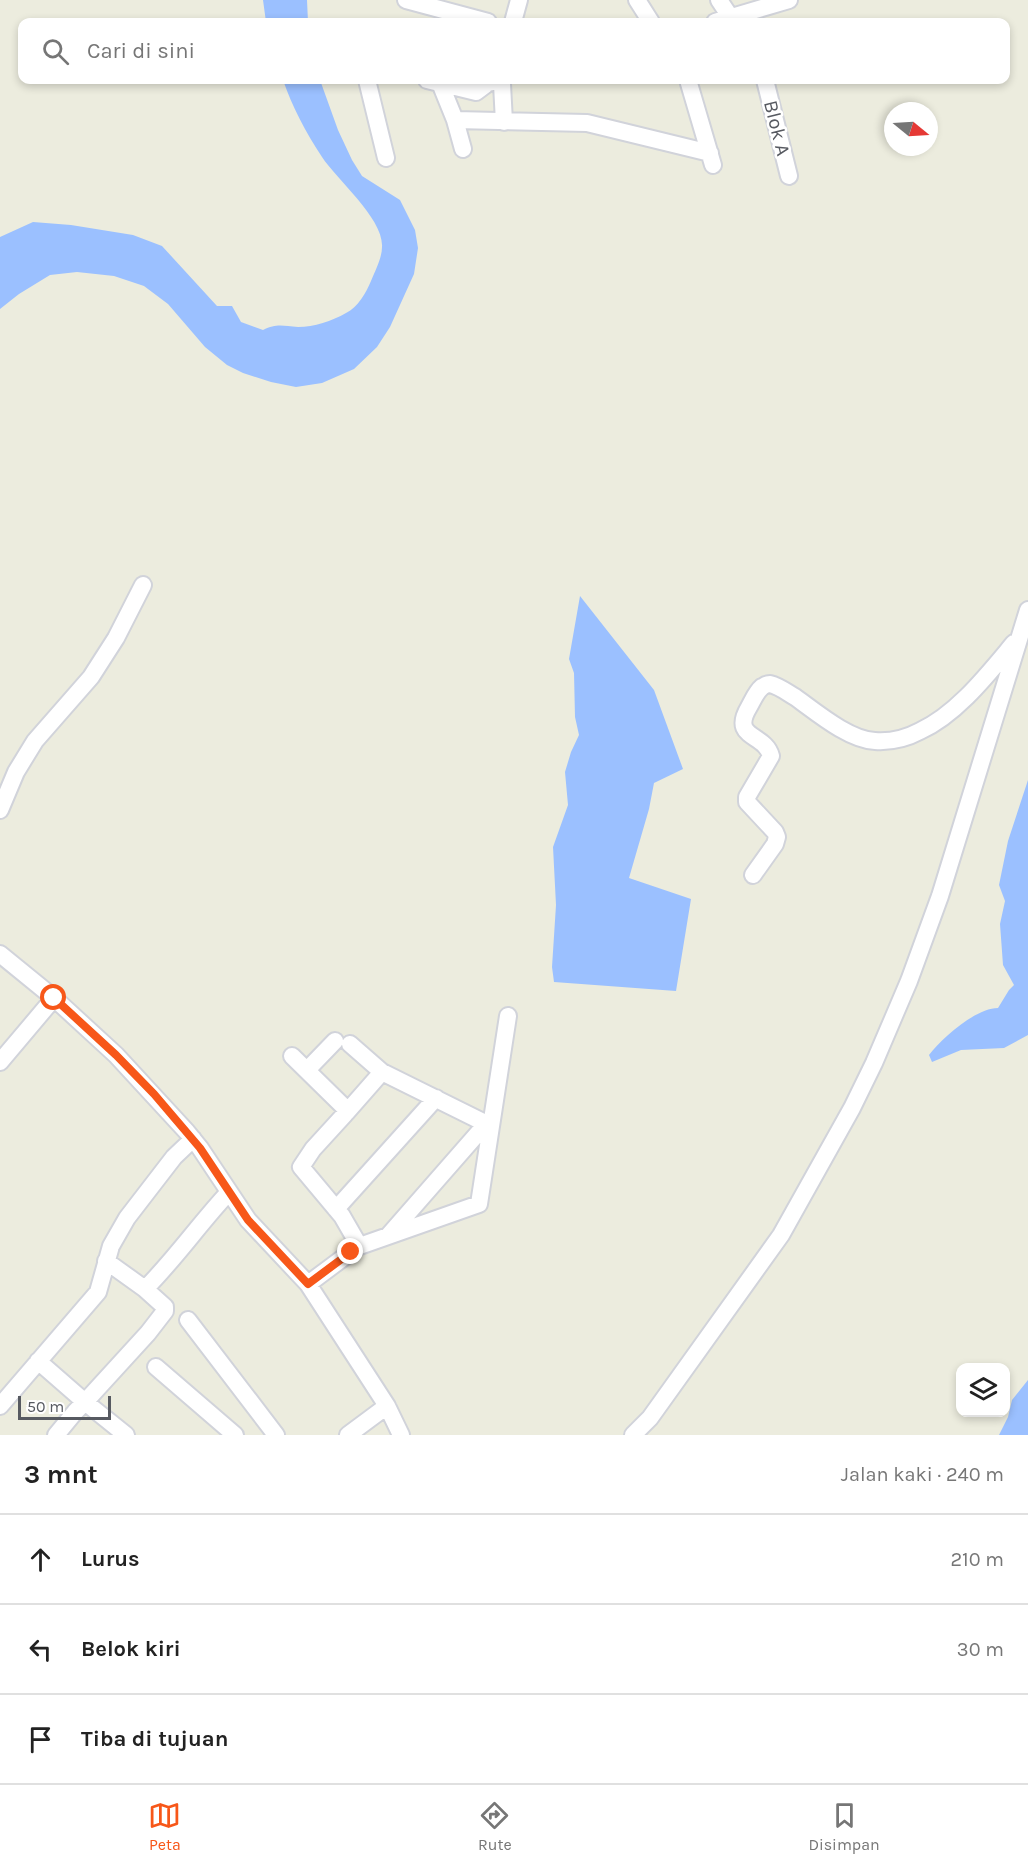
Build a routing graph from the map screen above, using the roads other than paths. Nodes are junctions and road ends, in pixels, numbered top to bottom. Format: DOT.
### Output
graph roads {
  1 [pos="406,0"];
  2 [pos="519,0"];
  3 [pos="637,0"];
  4 [pos="718,0"];
  5 [pos="789,0"];
  6 [pos="750,17"];
  7 [pos="473,18"];
  8 [pos="514,18"];
  9 [pos="648,18"];
  10 [pos="722,18"];
  11 [pos="368,84"];
  12 [pos="435,84"];
  13 [pos="445,84"];
  14 [pos="487,84"];
  15 [pos="502,84"];
  16 [pos="689,84"];
  17 [pos="766,84"];
  18 [pos="455,120"];
  19 [pos="504,122"];
  20 [pos="463,149"];
  21 [pos="386,158"];
  22 [pos="789,176"];
  23 [pos="143,585"];
  24 [pos="1028,610"];
  25 [pos="1019,638"];
  26 [pos="0,810"];
  27 [pos="753,875"];
  28 [pos="0,954"];
  29 [pos="54,998"];
  30 [pos="508,1017"];
  31 [pos="292,1056"];
  32 [pos="0,1062"];
  33 [pos="307,1070"];
  34 [pos="382,1072"];
  35 [pos="436,1098"];
  36 [pos="345,1113"];
  37 [pos="491,1126"];
  38 [pos="193,1139"];
  39 [pos="229,1192"];
  40 [pos="336,1209"];
  41 [pos="387,1237"];
  42 [pos="354,1248"];
  43 [pos="106,1261"];
  44 [pos="308,1284"];
  45 [pos="144,1289"];
  46 [pos="188,1320"];
  47 [pos="38,1361"];
  48 [pos="156,1367"];
  49 [pos="85,1402"];
  50 [pos="0,1406"];
  51 [pos="387,1406"];
  52 [pos="56,1435"];
  53 [pos="126,1435"];
  54 [pos="235,1435"];
  55 [pos="276,1435"];
  56 [pos="348,1435"];
  57 [pos="401,1435"];
  58 [pos="633,1435"];
  1 -- 7 [label="street"];
  2 -- 8 [label="street"];
  3 -- 9 [label="street"];
  4 -- 10 [label="street"];
  5 -- 6 [label="street"];
  11 -- 21 [label="street"];
  12 -- 18 [label="street"];
  13 -- 14 [label="street"];
  15 -- 19 [label="street"];
  16 -- 19 [label="street"];
  17 -- 22 [label="street, Blok A"];
  18 -- 19 [label="street"];
  18 -- 20 [label="street"];
  23 -- 26 [label="street"];
  24 -- 25 [label="street"];
  25 -- 27 [label="street"];
  25 -- 58 [label="street"];
  28 -- 29 [label="street"];
  29 -- 32 [label="street"];
  29 -- 38 [label="street"];
  30 -- 37 [label="street"];
  31 -- 33 [label="street"];
  33 -- 34 [label="street"];
  33 -- 36 [label="street"];
  34 -- 35 [label="street"];
  34 -- 36 [label="street"];
  35 -- 37 [label="street"];
  35 -- 40 [label="street"];
  36 -- 40 [label="street"];
  37 -- 41 [label="street"];
  37 -- 41 [label="street"];
  38 -- 39 [label="street"];
  38 -- 43 [label="street"];
  39 -- 44 [label="street"];
  39 -- 45 [label="street"];
  40 -- 42 [label="street"];
  41 -- 42 [label="street"];
  42 -- 44 [label="street"];
  43 -- 45 [label="street"];
  43 -- 47 [label="street"];
  44 -- 51 [label="street"];
  45 -- 49 [label="street"];
  46 -- 55 [label="street"];
  47 -- 49 [label="street"];
  47 -- 50 [label="street"];
  48 -- 54 [label="street"];
  49 -- 52 [label="street"];
  49 -- 53 [label="street"];
  51 -- 56 [label="street"];
  51 -- 57 [label="street"];
}
